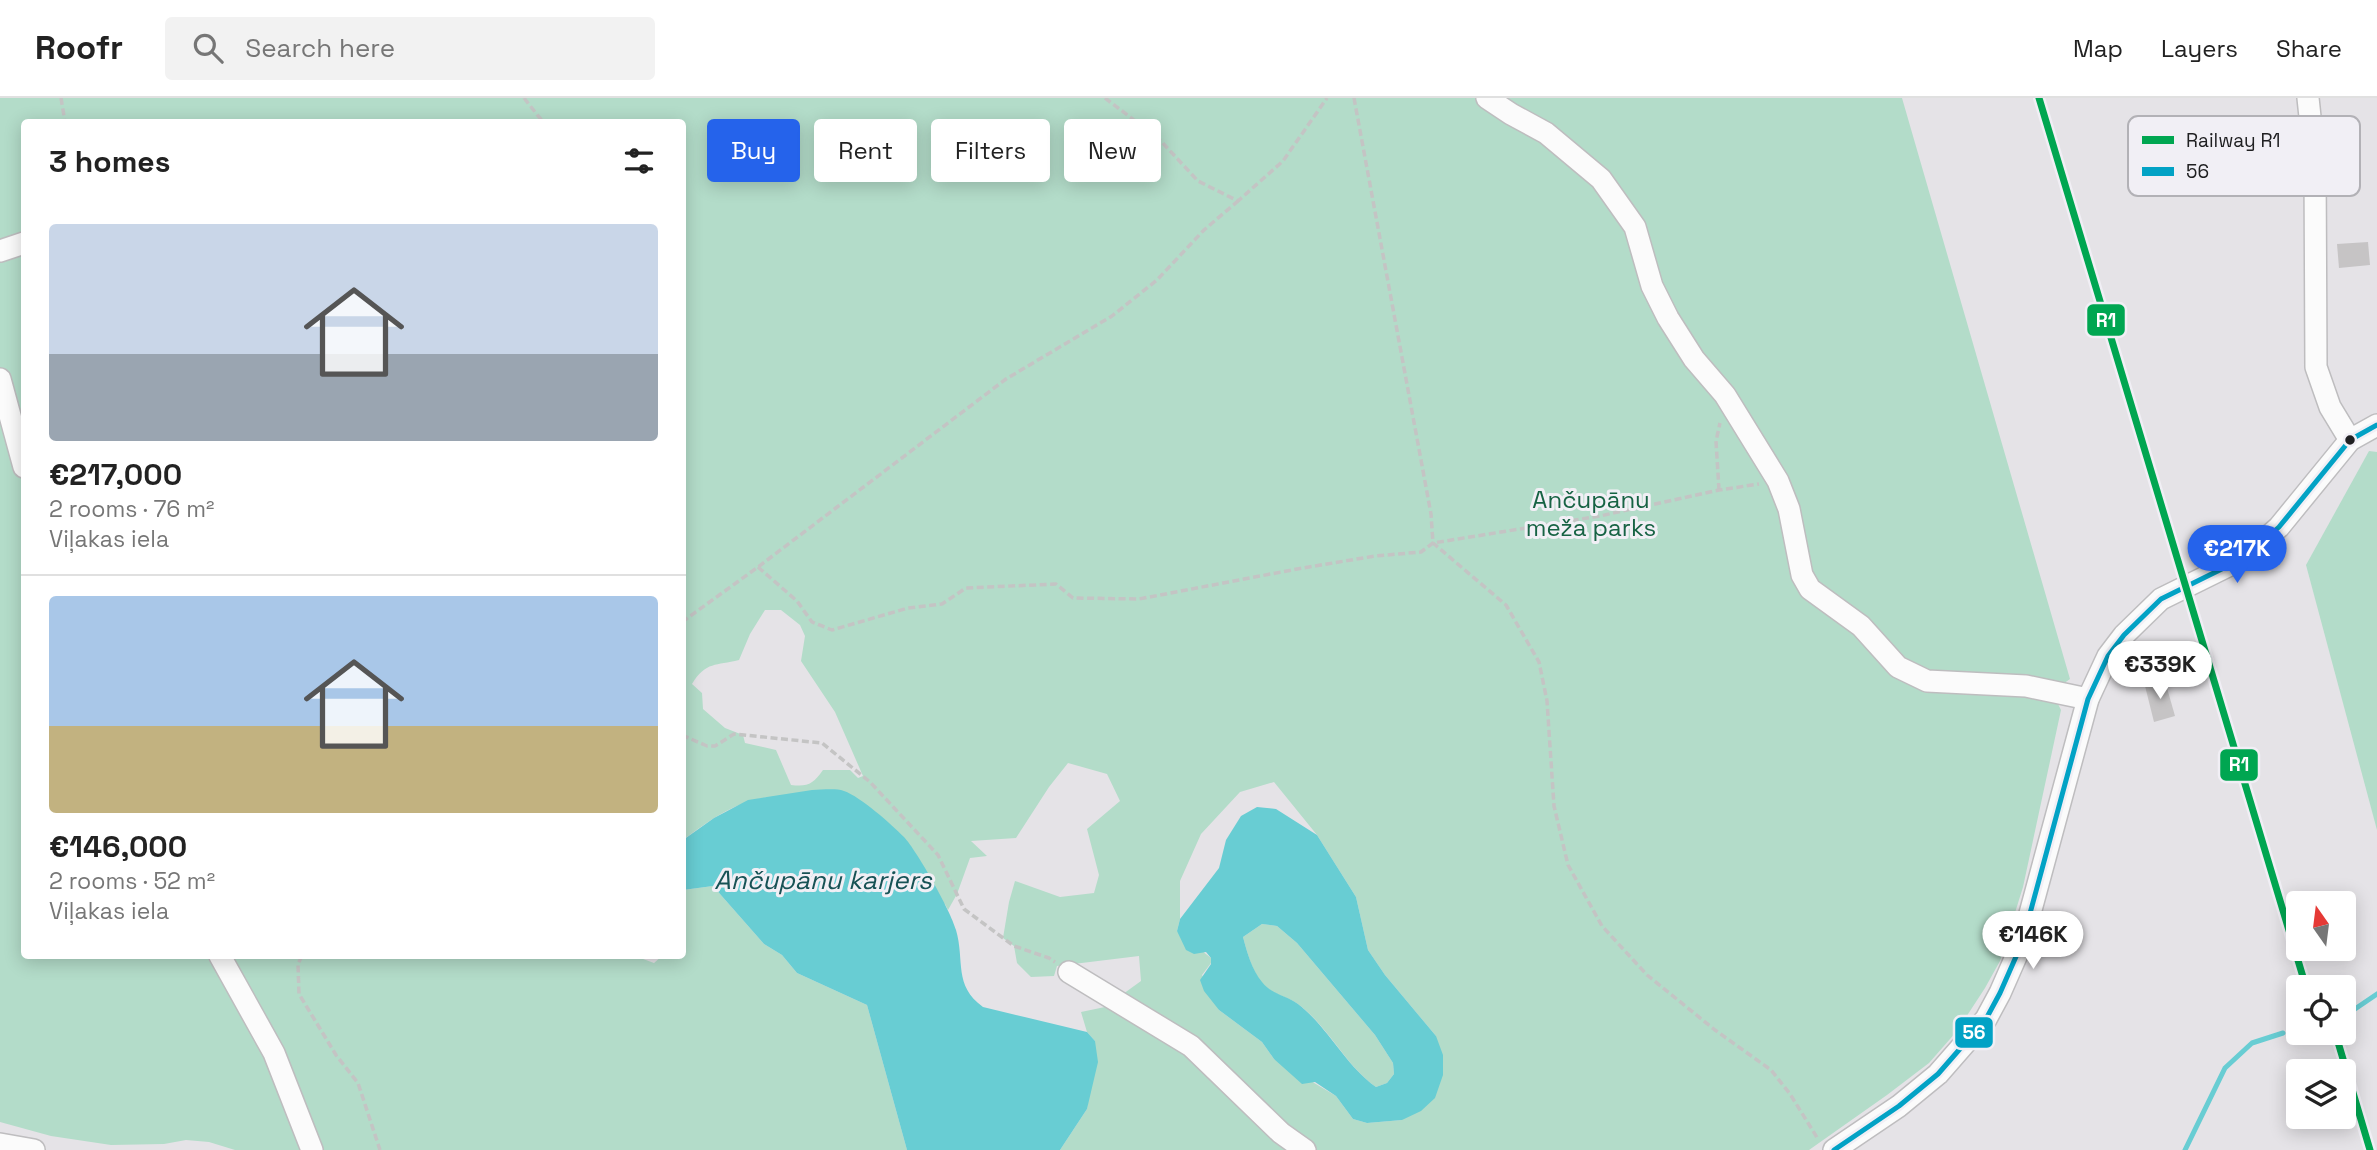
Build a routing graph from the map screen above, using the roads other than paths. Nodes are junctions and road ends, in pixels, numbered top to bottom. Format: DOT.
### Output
graph roads {
  1 [pos="1486,98"];
  2 [pos="2308,98"];
  3 [pos="2310,116"];
  4 [pos="2315,196"];
  5 [pos="21,244"];
  6 [pos="0,251"];
  7 [pos="0,379"];
  8 [pos="2377,425"];
  9 [pos="2350,440"];
  10 [pos="21,456"];
  11 [pos="2088,699"];
  12 [pos="222,959"];
  13 [pos="1069,972"];
  14 [pos="0,1144"];
  15 [pos="1826,1145"];
  16 [pos="34,1150"];
  17 [pos="312,1150"];
  18 [pos="1305,1150"];
  1 -- 11 [label="street"];
  2 -- 3 [label="street"];
  4 -- 9 [label="street"];
  5 -- 6 [label="street"];
  7 -- 10 [label="street"];
  8 -- 9 [label="street"];
  9 -- 11 [label="street"];
  11 -- 15 [label="street"];
  12 -- 17 [label="street"];
  13 -- 18 [label="street"];
  14 -- 16 [label="street"];
}
